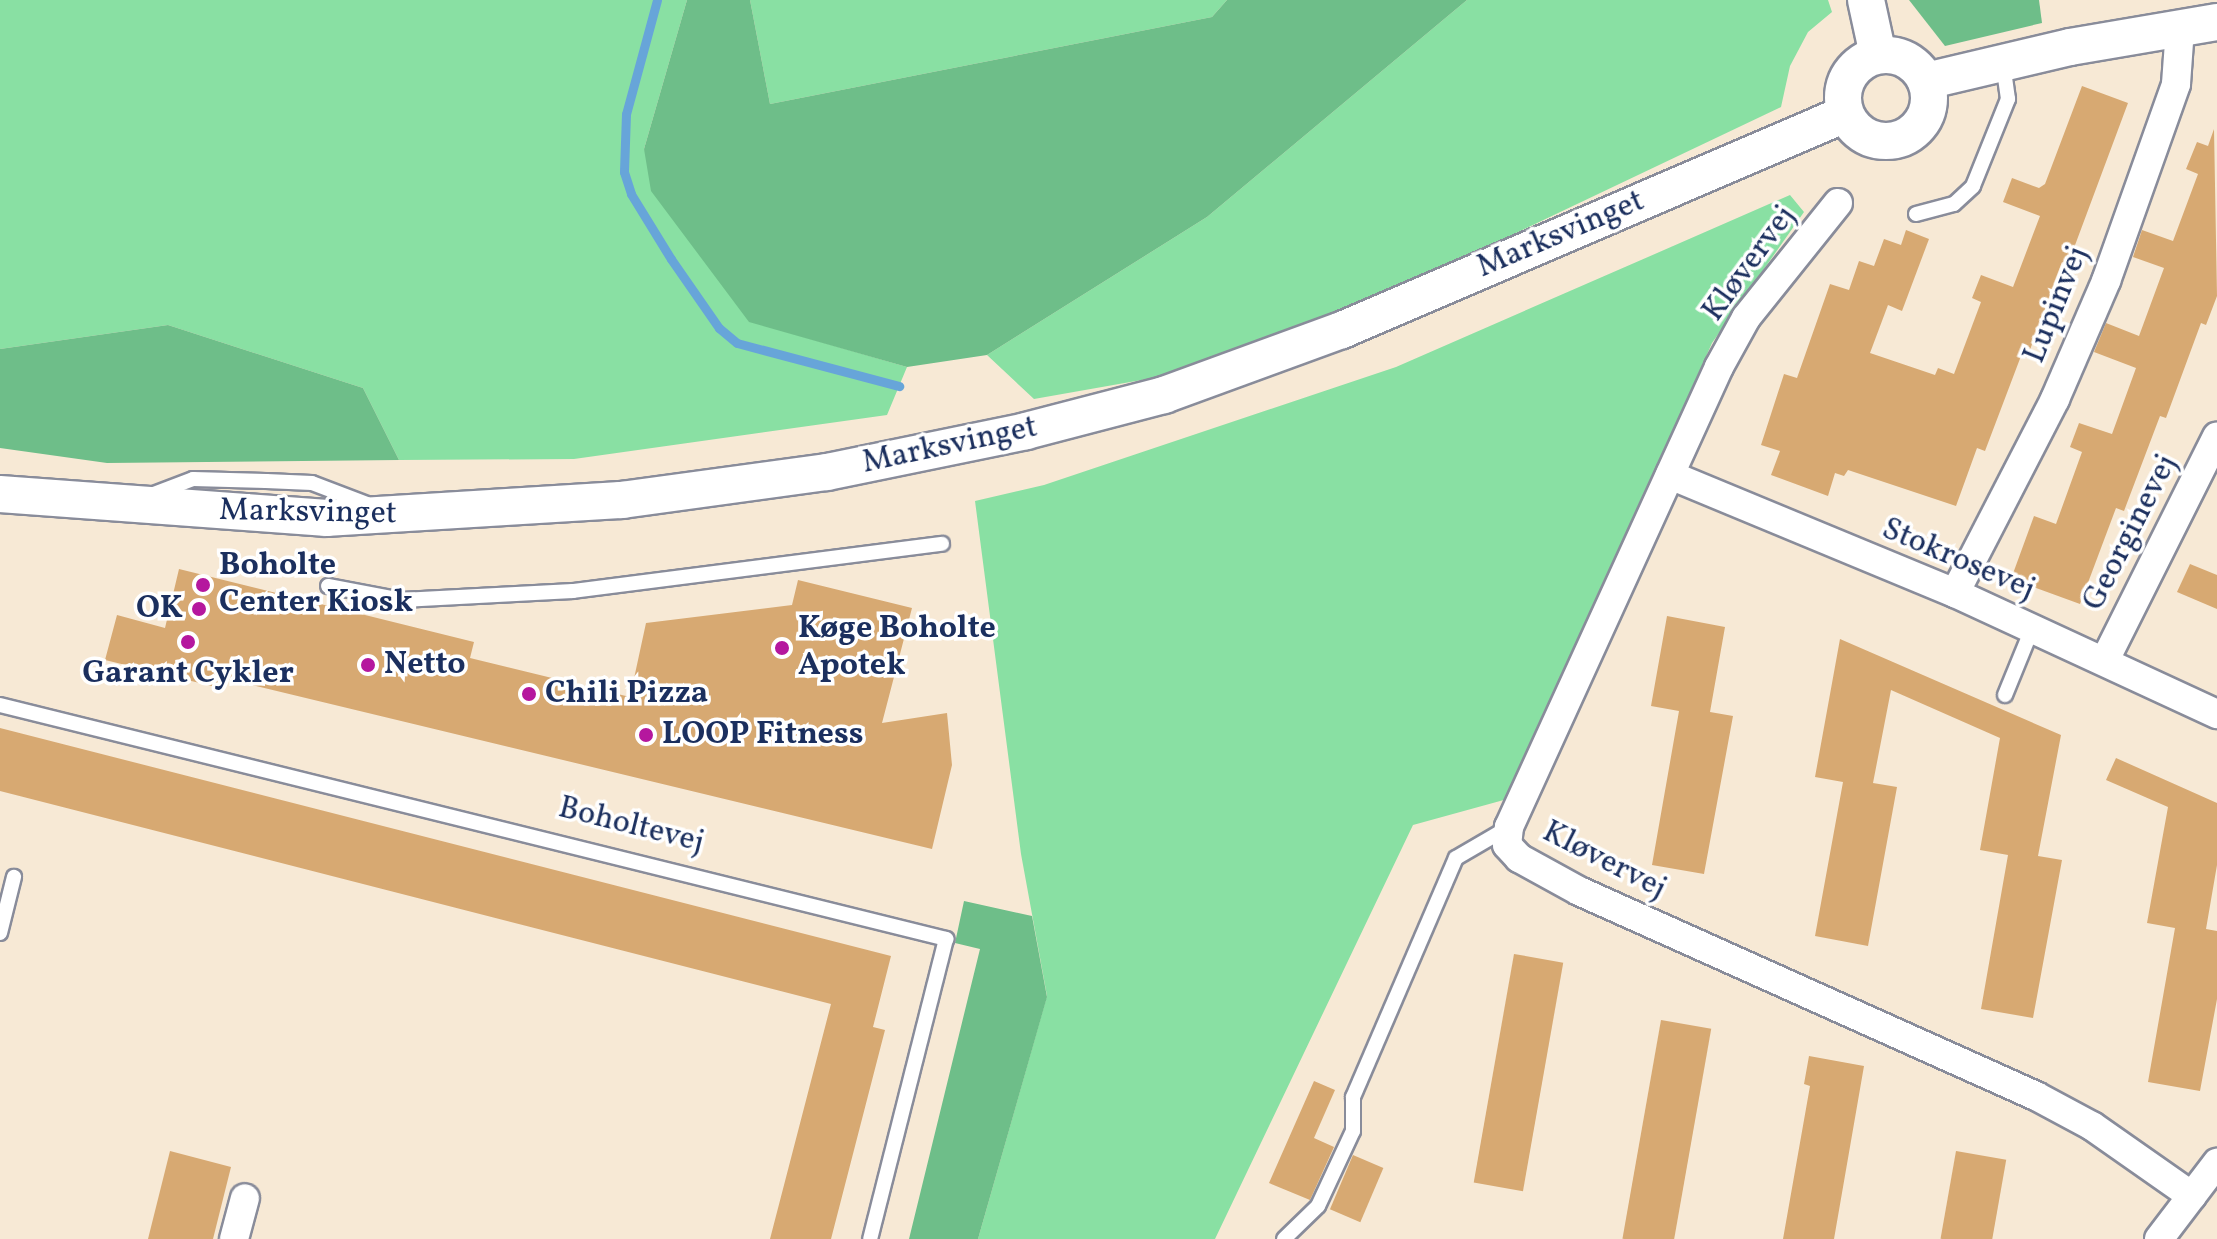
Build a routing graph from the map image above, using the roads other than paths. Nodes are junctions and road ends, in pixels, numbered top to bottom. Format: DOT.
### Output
graph roads {
  1 [pos="1866,0"];
  2 [pos="2217,22"];
  3 [pos="2180,28"];
  4 [pos="1878,55"];
  5 [pos="2003,63"];
  6 [pos="1926,81"];
  7 [pos="1845,114"];
  8 [pos="1838,203"];
  9 [pos="1916,214"];
  10 [pos="2217,436"];
  11 [pos="1670,475"];
  12 [pos="0,494"];
  13 [pos="942,544"];
  14 [pos="328,586"];
  15 [pos="1955,593"];
  16 [pos="2032,629"];
  17 [pos="2105,660"];
  18 [pos="2005,695"];
  19 [pos="0,705"];
  20 [pos="2217,714"];
  21 [pos="1509,827"];
  22 [pos="14,877"];
  23 [pos="0,933"];
  24 [pos="2217,1163"];
  25 [pos="2192,1196"];
  26 [pos="245,1198"];
  27 [pos="234,1239"];
  28 [pos="870,1239"];
  29 [pos="1284,1239"];
  30 [pos="2159,1239"];
  1 -- 4 [label="street"];
  2 -- 3 [label="street"];
  3 -- 5 [label="street"];
  3 -- 15 [label="street, Lupinvej"];
  4 -- 6 [label="street"];
  4 -- 7 [label="street"];
  5 -- 6 [label="street"];
  5 -- 9 [label="lane"];
  6 -- 7 [label="street"];
  7 -- 12 [label="street, Marksvinget"];
  8 -- 11 [label="street, Kløvervej"];
  10 -- 17 [label="street, Georginevej"];
  11 -- 15 [label="street, Stokrosevej"];
  11 -- 21 [label="street, Kløvervej"];
  13 -- 14 [label="lane"];
  15 -- 16 [label="street, Stokrosevej"];
  16 -- 17 [label="street, Stokrosevej"];
  16 -- 18 [label="lane"];
  17 -- 20 [label="street, Stokrosevej"];
  19 -- 28 [label="lane, Boholtevej"];
  21 -- 25 [label="street, Kløvervej"];
  21 -- 29 [label="lane"];
  22 -- 23 [label="lane"];
  24 -- 25 [label="street"];
  25 -- 30 [label="street"];
  26 -- 27 [label="street"];
}
